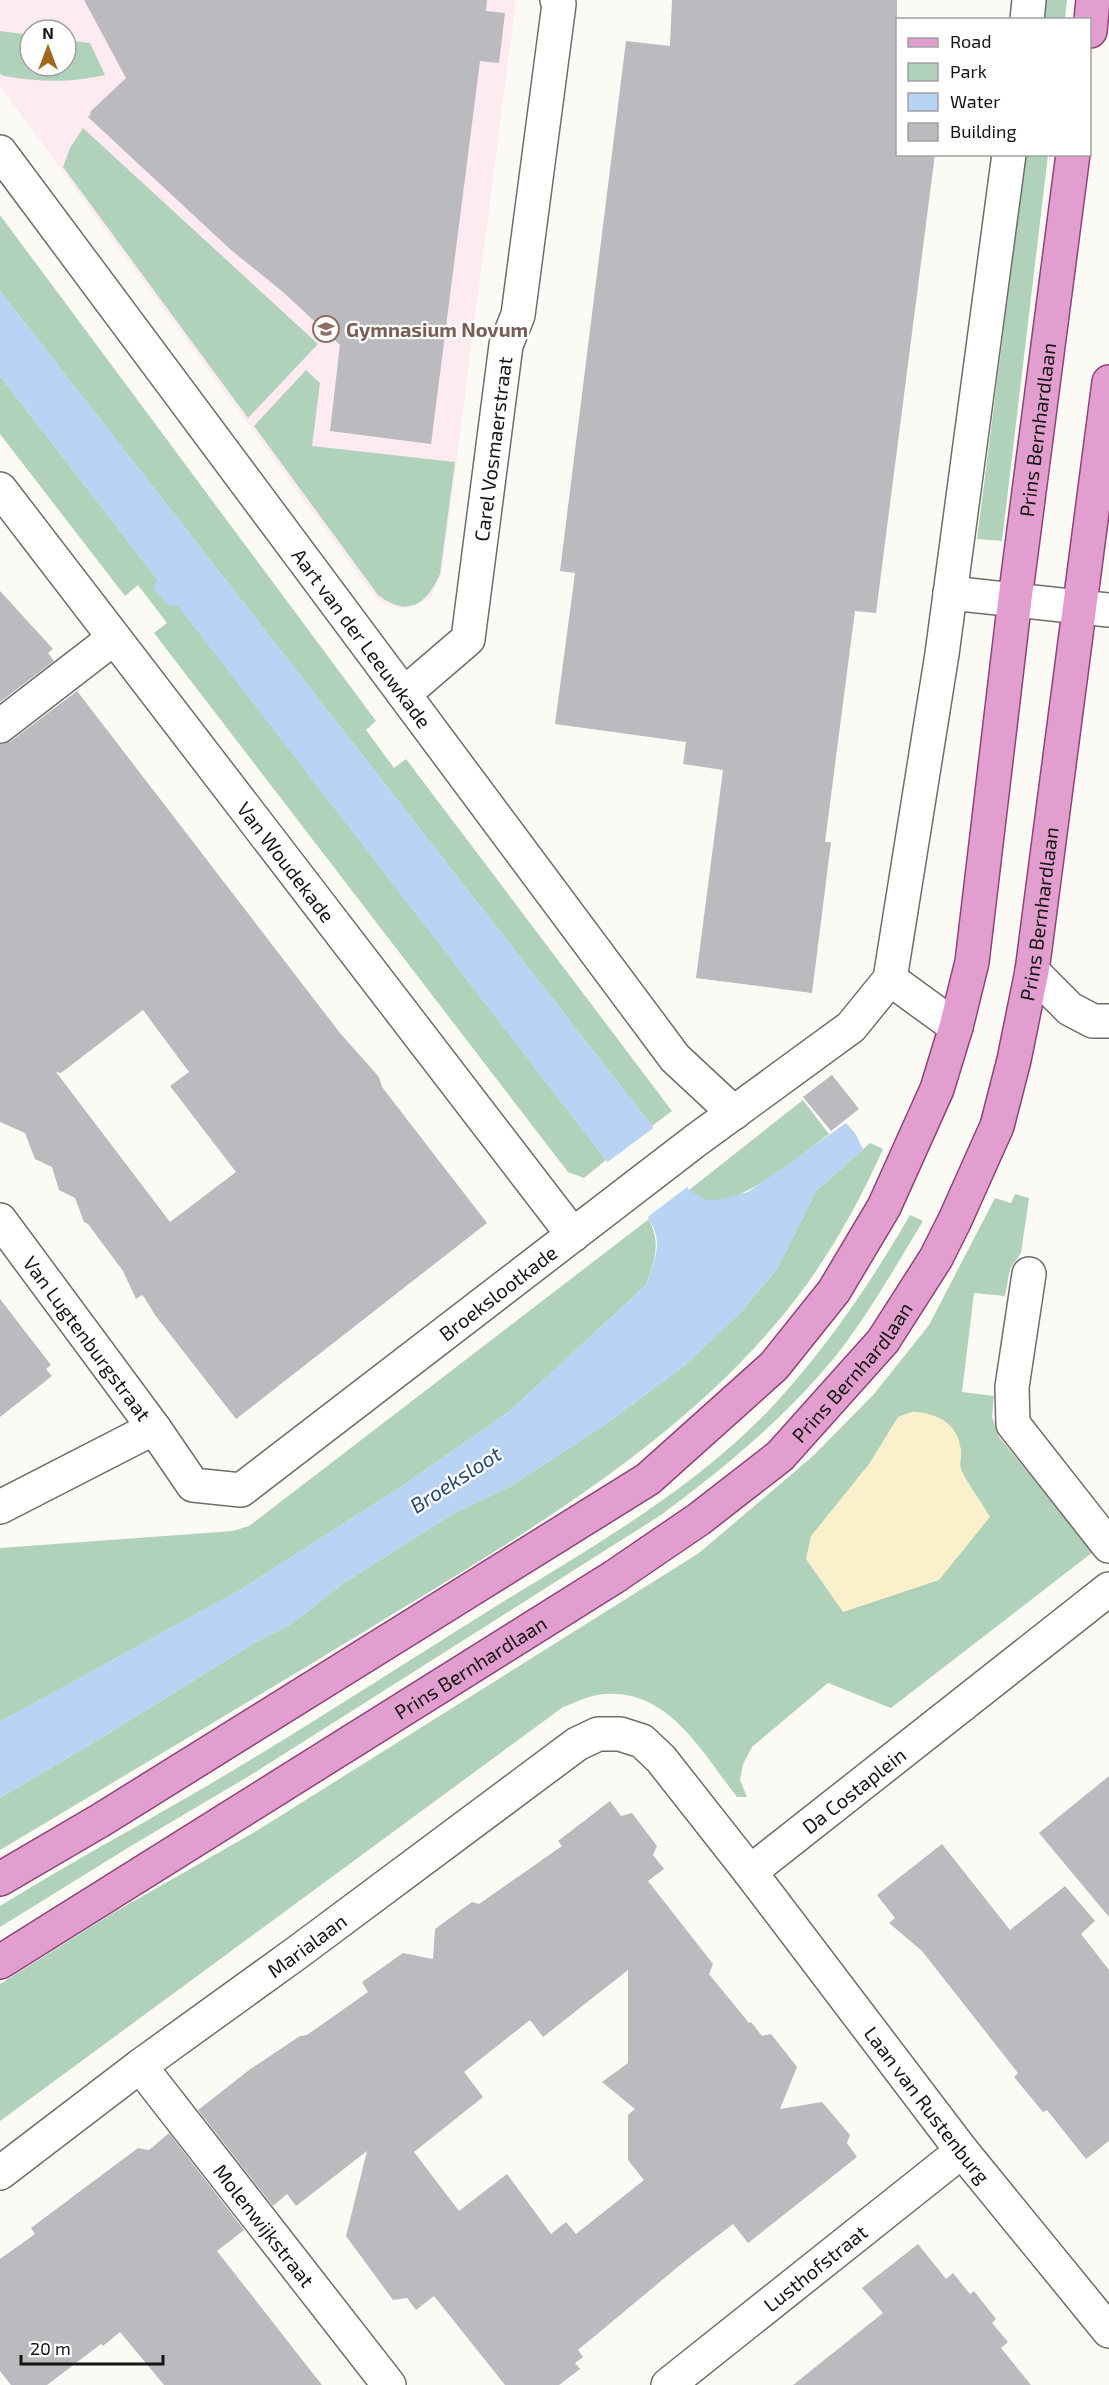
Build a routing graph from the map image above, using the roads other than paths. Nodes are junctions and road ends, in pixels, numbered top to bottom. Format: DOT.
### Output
graph roads {
  1 [pos="557,0"];
  2 [pos="1029,0"];
  3 [pos="1094,0"];
  4 [pos="1027,18"];
  5 [pos="1091,19"];
  6 [pos="0,152"];
  7 [pos="1009,156"];
  8 [pos="1073,156"];
  9 [pos="1109,382"];
  10 [pos="0,489"];
  11 [pos="950,593"];
  12 [pos="1016,599"];
  13 [pos="1095,609"];
  14 [pos="114,638"];
  15 [pos="404,694"];
  16 [pos="0,726"];
  17 [pos="1032,971"];
  18 [pos="890,979"];
  19 [pos="1109,1021"];
  20 [pos="956,1027"];
  21 [pos="734,1113"];
  22 [pos="0,1220"];
  23 [pos="573,1235"];
  24 [pos="1029,1274"];
  25 [pos="154,1428"];
  26 [pos="0,1507"];
  27 [pos="1109,1546"];
  28 [pos="1109,1589"];
  29 [pos="750,1872"];
  30 [pos="0,1879"];
  31 [pos="0,1962"];
  32 [pos="140,2066"];
  33 [pos="962,2151"];
  34 [pos="0,2173"];
  35 [pos="1109,2331"];
  36 [pos="389,2385"];
  37 [pos="668,2385"];
  1 -- 15 [label="street, Carel Vosmaerstraat"];
  2 -- 4 [label="street"];
  3 -- 5 [label="main road"];
  6 -- 15 [label="street, Aart van der Leeuwkade"];
  7 -- 11 [label="street"];
  8 -- 12 [label="main road, Prins Bernhardlaan"];
  9 -- 13 [label="main road, Prins Bernhardlaan"];
  10 -- 14 [label="street, Van Woudekade"];
  11 -- 12 [label="street"];
  11 -- 18 [label="street"];
  12 -- 13 [label="street"];
  12 -- 20 [label="main road, Prins Bernhardlaan"];
  13 -- 17 [label="main road, Prins Bernhardlaan"];
  14 -- 16 [label="street"];
  14 -- 23 [label="street, Van Woudekade"];
  15 -- 21 [label="street, Aart van der Leeuwkade"];
  17 -- 19 [label="street"];
  17 -- 31 [label="main road, Prins Bernhardlaan"];
  18 -- 20 [label="street"];
  18 -- 21 [label="street, Broekslootkade"];
  20 -- 30 [label="main road, Prins Bernhardlaan"];
  21 -- 23 [label="street, Broekslootkade"];
  22 -- 25 [label="street, Van Lugtenburgstraat"];
  23 -- 25 [label="street, Broekslootkade"];
  24 -- 27 [label="street"];
  25 -- 26 [label="street"];
  28 -- 29 [label="street, Da Costaplein"];
  29 -- 32 [label="street, Marialaan"];
  29 -- 33 [label="street, Laan van Rustenburg"];
  32 -- 34 [label="street, Marialaan"];
  32 -- 36 [label="street, Molenwijkstraat"];
  33 -- 35 [label="street, Laan van Rustenburg"];
  33 -- 37 [label="street, Lusthofstraat"];
}
